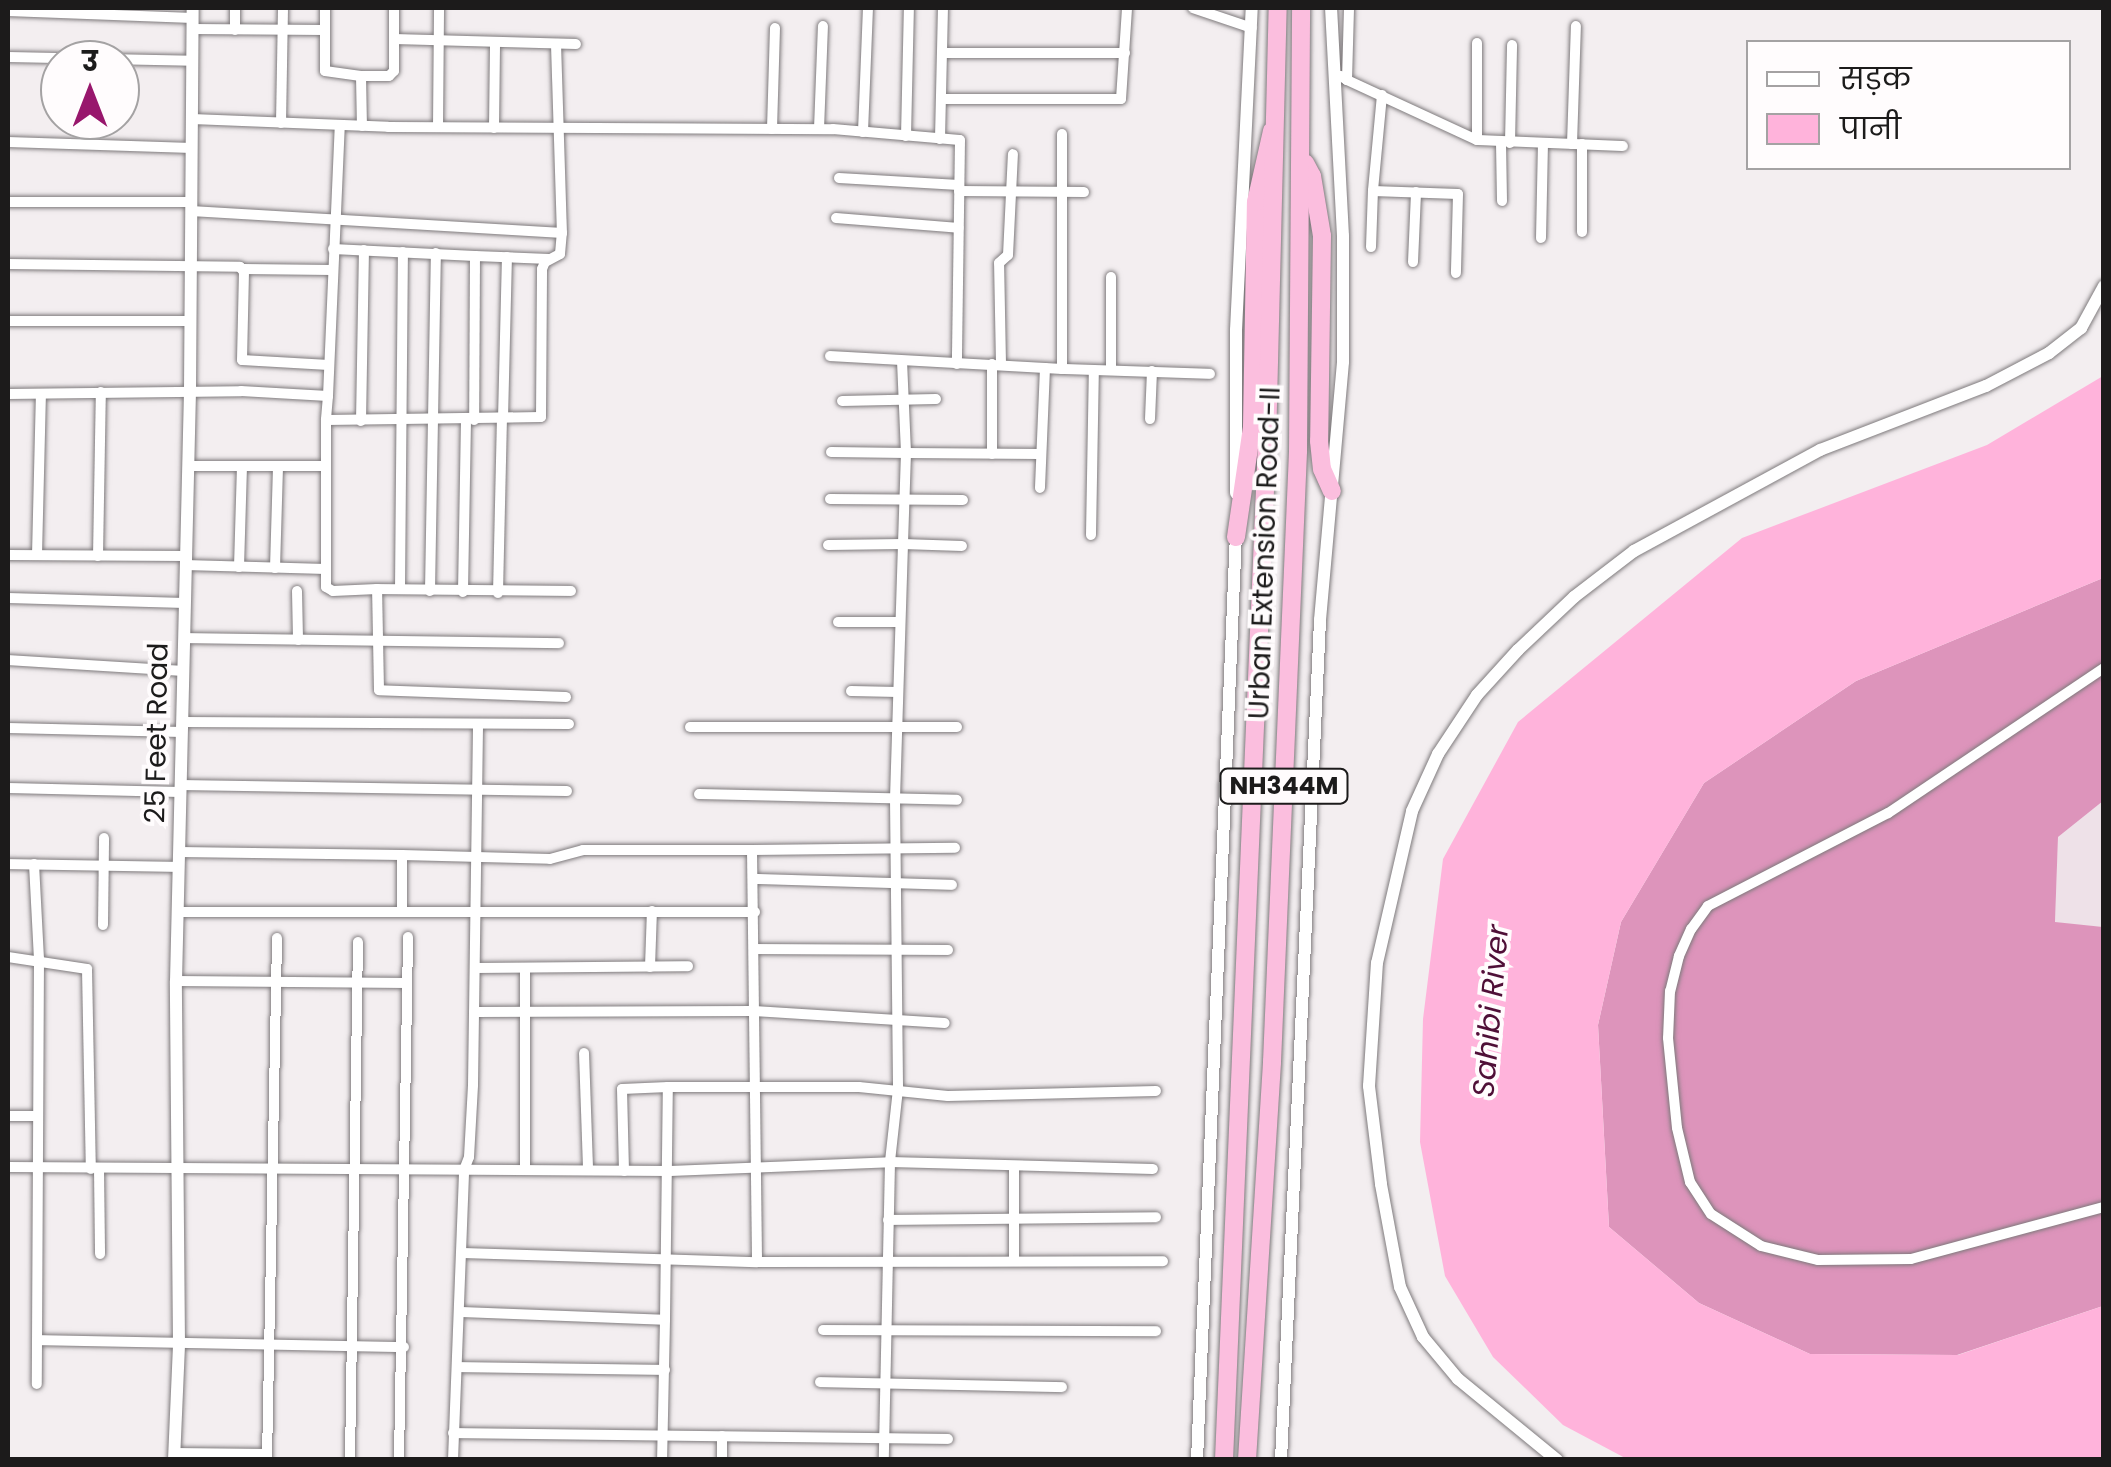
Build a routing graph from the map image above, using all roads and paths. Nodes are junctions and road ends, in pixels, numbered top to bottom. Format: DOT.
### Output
graph roads {
  1 [pos="235,8"];
  2 [pos="283,8"];
  3 [pos="325,8"];
  4 [pos="394,8"];
  5 [pos="439,8"];
  6 [pos="868,8"];
  7 [pos="909,8"];
  8 [pos="942,8"];
  9 [pos="1127,8"];
  10 [pos="1193,8"];
  11 [pos="1252,8"];
  12 [pos="1278,8"];
  13 [pos="1301,8"];
  14 [pos="1331,8"];
  15 [pos="1349,8"];
  16 [pos="26,10"];
  17 [pos="8,12"];
  18 [pos="192,18"];
  19 [pos="823,26"];
  20 [pos="1576,26"];
  21 [pos="775,28"];
  22 [pos="1252,28"];
  23 [pos="235,30"];
  24 [pos="283,30"];
  25 [pos="325,30"];
  26 [pos="394,39"];
  27 [pos="438,40"];
  28 [pos="495,42"];
  29 [pos="1477,43"];
  30 [pos="556,44"];
  31 [pos="576,44"];
  32 [pos="1512,45"];
  33 [pos="942,53"];
  34 [pos="1125,53"];
  35 [pos="8,57"];
  36 [pos="192,61"];
  37 [pos="1331,70"];
  38 [pos="362,76"];
  39 [pos="1347,80"];
  40 [pos="1382,95"];
  41 [pos="941,100"];
  42 [pos="1278,116"];
  43 [pos="192,119"];
  44 [pos="281,123"];
  45 [pos="340,125"];
  46 [pos="362,126"];
  47 [pos="438,128"];
  48 [pos="494,128"];
  49 [pos="558,128"];
  50 [pos="772,129"];
  51 [pos="819,129"];
  52 [pos="863,132"];
  53 [pos="1062,134"];
  54 [pos="906,136"];
  55 [pos="940,139"];
  56 [pos="1477,140"];
  57 [pos="8,142"];
  58 [pos="1506,143"];
  59 [pos="1543,144"];
  60 [pos="1577,144"];
  61 [pos="1623,146"];
  62 [pos="192,148"];
  63 [pos="1014,154"];
  64 [pos="1302,159"];
  65 [pos="839,178"];
  66 [pos="959,188"];
  67 [pos="1373,191"];
  68 [pos="1012,192"];
  69 [pos="1062,192"];
  70 [pos="1084,192"];
  71 [pos="1416,192"];
  72 [pos="1502,201"];
  73 [pos="8,202"];
  74 [pos="192,207"];
  75 [pos="836,218"];
  76 [pos="334,220"];
  77 [pos="959,228"];
  78 [pos="562,232"];
  79 [pos="1582,232"];
  80 [pos="1542,238"];
  81 [pos="1371,246"];
  82 [pos="333,249"];
  83 [pos="364,250"];
  84 [pos="403,252"];
  85 [pos="436,253"];
  86 [pos="475,256"];
  87 [pos="506,257"];
  88 [pos="551,259"];
  89 [pos="1413,262"];
  90 [pos="8,264"];
  91 [pos="192,266"];
  92 [pos="243,269"];
  93 [pos="332,270"];
  94 [pos="1456,273"];
  95 [pos="1112,278"];
  96 [pos="2104,286"];
  97 [pos="8,320"];
  98 [pos="191,321"];
  99 [pos="830,356"];
  100 [pos="902,361"];
  101 [pos="956,364"];
  102 [pos="996,364"];
  103 [pos="329,365"];
  104 [pos="1045,368"];
  105 [pos="1062,369"];
  106 [pos="1094,370"];
  107 [pos="1111,370"];
  108 [pos="1152,371"];
  109 [pos="1210,374"];
  110 [pos="190,390"];
  111 [pos="101,392"];
  112 [pos="8,394"];
  113 [pos="41,394"];
  114 [pos="328,396"];
  115 [pos="903,398"];
  116 [pos="936,398"];
  117 [pos="842,401"];
  118 [pos="503,419"];
  119 [pos="1150,419"];
  120 [pos="326,420"];
  121 [pos="362,420"];
  122 [pos="404,420"];
  123 [pos="433,420"];
  124 [pos="470,420"];
  125 [pos="831,452"];
  126 [pos="906,453"];
  127 [pos="992,454"];
  128 [pos="1040,454"];
  129 [pos="188,466"];
  130 [pos="242,466"];
  131 [pos="278,466"];
  132 [pos="326,466"];
  133 [pos="1040,488"];
  134 [pos="1332,491"];
  135 [pos="830,499"];
  136 [pos="904,499"];
  137 [pos="963,500"];
  138 [pos="1090,535"];
  139 [pos="1236,538"];
  140 [pos="903,544"];
  141 [pos="828,545"];
  142 [pos="962,546"];
  143 [pos="8,555"];
  144 [pos="37,556"];
  145 [pos="98,556"];
  146 [pos="186,561"];
  147 [pos="239,566"];
  148 [pos="275,568"];
  149 [pos="326,569"];
  150 [pos="377,589"];
  151 [pos="400,589"];
  152 [pos="297,590"];
  153 [pos="430,590"];
  154 [pos="571,591"];
  155 [pos="463,592"];
  156 [pos="498,593"];
  157 [pos="8,598"];
  158 [pos="184,603"];
  159 [pos="838,622"];
  160 [pos="900,622"];
  161 [pos="184,638"];
  162 [pos="298,640"];
  163 [pos="377,644"];
  164 [pos="559,644"];
  165 [pos="8,660"];
  166 [pos="2104,668"];
  167 [pos="183,671"];
  168 [pos="851,691"];
  169 [pos="898,692"];
  170 [pos="566,698"];
  171 [pos="478,724"];
  172 [pos="569,724"];
  173 [pos="690,726"];
  174 [pos="897,726"];
  175 [pos="182,727"];
  176 [pos="957,727"];
  177 [pos="8,728"];
  178 [pos="8,788"];
  179 [pos="180,788"];
  180 [pos="478,790"];
  181 [pos="566,790"];
  182 [pos="699,794"];
  183 [pos="895,798"];
  184 [pos="957,800"];
  185 [pos="104,838"];
  186 [pos="894,848"];
  187 [pos="954,848"];
  188 [pos="752,850"];
  189 [pos="402,855"];
  190 [pos="478,856"];
  191 [pos="179,859"];
  192 [pos="8,864"];
  193 [pos="34,864"];
  194 [pos="104,865"];
  195 [pos="756,879"];
  196 [pos="896,883"];
  197 [pos="952,885"];
  198 [pos="402,909"];
  199 [pos="476,909"];
  200 [pos="652,911"];
  201 [pos="177,912"];
  202 [pos="755,912"];
  203 [pos="103,925"];
  204 [pos="408,936"];
  205 [pos="277,938"];
  206 [pos="358,942"];
  207 [pos="754,949"];
  208 [pos="948,950"];
  209 [pos="896,951"];
  210 [pos="8,957"];
  211 [pos="39,959"];
  212 [pos="688,966"];
  213 [pos="650,967"];
  214 [pos="8,968"];
  215 [pos="475,968"];
  216 [pos="525,968"];
  217 [pos="176,980"];
  218 [pos="276,983"];
  219 [pos="358,983"];
  220 [pos="407,983"];
  221 [pos="754,1011"];
  222 [pos="474,1012"];
  223 [pos="524,1012"];
  224 [pos="894,1020"];
  225 [pos="945,1023"];
  226 [pos="584,1053"];
  227 [pos="752,1084"];
  228 [pos="668,1087"];
  229 [pos="898,1089"];
  230 [pos="1156,1092"];
  231 [pos="8,1116"];
  232 [pos="36,1116"];
  233 [pos="890,1162"];
  234 [pos="1014,1166"];
  235 [pos="8,1167"];
  236 [pos="36,1168"];
  237 [pos="95,1169"];
  238 [pos="525,1169"];
  239 [pos="1153,1169"];
  240 [pos="276,1170"];
  241 [pos="464,1170"];
  242 [pos="588,1170"];
  243 [pos="754,1170"];
  244 [pos="178,1171"];
  245 [pos="358,1171"];
  246 [pos="407,1171"];
  247 [pos="624,1171"];
  248 [pos="670,1171"];
  249 [pos="2104,1206"];
  250 [pos="1156,1216"];
  251 [pos="1015,1218"];
  252 [pos="888,1220"];
  253 [pos="463,1253"];
  254 [pos="100,1254"];
  255 [pos="668,1258"];
  256 [pos="888,1258"];
  257 [pos="1014,1258"];
  258 [pos="1163,1261"];
  259 [pos="757,1262"];
  260 [pos="460,1312"];
  261 [pos="665,1320"];
  262 [pos="886,1329"];
  263 [pos="823,1330"];
  264 [pos="1156,1331"];
  265 [pos="37,1340"];
  266 [pos="179,1344"];
  267 [pos="272,1344"];
  268 [pos="354,1344"];
  269 [pos="404,1347"];
  270 [pos="457,1367"];
  271 [pos="665,1370"];
  272 [pos="820,1382"];
  273 [pos="37,1384"];
  274 [pos="885,1386"];
  275 [pos="1062,1386"];
  276 [pos="452,1433"];
  277 [pos="662,1434"];
  278 [pos="722,1436"];
  279 [pos="948,1439"];
  280 [pos="884,1440"];
  281 [pos="174,1456"];
  282 [pos="267,1457"];
  283 [pos="350,1460"];
  284 [pos="399,1460"];
  285 [pos="453,1460"];
  286 [pos="662,1460"];
  287 [pos="722,1460"];
  288 [pos="884,1460"];
  289 [pos="1197,1460"];
  290 [pos="1224,1460"];
  291 [pos="1247,1460"];
  292 [pos="1281,1460"];
  293 [pos="1557,1460"];
  1 -- 23 [label="street"];
  2 -- 24 [label="street"];
  3 -- 25 [label="street"];
  4 -- 26 [label="street"];
  5 -- 27 [label="street"];
  6 -- 52 [label="street"];
  7 -- 54 [label="street"];
  8 -- 33 [label="street"];
  9 -- 34 [label="street"];
  10 -- 22 [label="street"];
  11 -- 22 [label="street"];
  12 -- 42 [label="highway, Urban Extension Road-II / NH344M"];
  13 -- 64 [label="highway, Urban Extension Road-II / NH344M"];
  14 -- 37 [label="street"];
  15 -- 39 [label="street"];
  16 -- 17 [label="street"];
  16 -- 18 [label="street"];
  18 -- 23 [label="street"];
  18 -- 36 [label="street, 25 Feet Road"];
  19 -- 51 [label="street"];
  20 -- 60 [label="street"];
  21 -- 50 [label="street"];
  22 -- 139 [label="street"];
  23 -- 24 [label="street"];
  24 -- 25 [label="street"];
  24 -- 44 [label="street"];
  25 -- 38 [label="street"];
  26 -- 27 [label="street"];
  26 -- 38 [label="street"];
  27 -- 28 [label="street"];
  27 -- 47 [label="street"];
  28 -- 30 [label="street"];
  28 -- 48 [label="street"];
  29 -- 56 [label="street"];
  30 -- 31 [label="street"];
  30 -- 49 [label="street"];
  32 -- 58 [label="street"];
  33 -- 34 [label="street"];
  33 -- 41 [label="street"];
  34 -- 41 [label="street"];
  35 -- 36 [label="street"];
  36 -- 43 [label="street, 25 Feet Road"];
  37 -- 39 [label="street"];
  37 -- 134 [label="street"];
  38 -- 46 [label="street"];
  39 -- 40 [label="street"];
  40 -- 56 [label="street"];
  40 -- 67 [label="street"];
  41 -- 55 [label="street"];
  42 -- 139 [label="highway"];
  42 -- 290 [label="highway, Urban Extension Road-II / NH344M"];
  43 -- 44 [label="street"];
  43 -- 62 [label="street, 25 Feet Road"];
  44 -- 45 [label="street"];
  45 -- 46 [label="street"];
  45 -- 76 [label="street"];
  46 -- 47 [label="street"];
  47 -- 48 [label="street"];
  48 -- 49 [label="street"];
  49 -- 50 [label="street"];
  49 -- 78 [label="street"];
  50 -- 51 [label="street"];
  51 -- 52 [label="street"];
  52 -- 54 [label="street"];
  53 -- 69 [label="street"];
  54 -- 55 [label="street"];
  55 -- 66 [label="street"];
  56 -- 58 [label="street"];
  57 -- 62 [label="street"];
  58 -- 59 [label="street"];
  58 -- 72 [label="street"];
  59 -- 60 [label="street"];
  59 -- 80 [label="street"];
  60 -- 61 [label="street"];
  60 -- 79 [label="street"];
  62 -- 74 [label="street, 25 Feet Road"];
  63 -- 68 [label="street"];
  64 -- 134 [label="highway"];
  64 -- 291 [label="highway, Urban Extension Road-II / NH344M"];
  65 -- 66 [label="street"];
  66 -- 68 [label="street"];
  66 -- 77 [label="street"];
  67 -- 71 [label="street"];
  67 -- 81 [label="street"];
  68 -- 69 [label="street"];
  68 -- 102 [label="street"];
  69 -- 70 [label="street"];
  69 -- 105 [label="street"];
  71 -- 89 [label="street"];
  71 -- 94 [label="street"];
  73 -- 74 [label="street"];
  74 -- 76 [label="street"];
  74 -- 91 [label="street, 25 Feet Road"];
  75 -- 77 [label="street"];
  76 -- 78 [label="street"];
  76 -- 82 [label="street"];
  77 -- 101 [label="street"];
  78 -- 88 [label="street"];
  82 -- 83 [label="street"];
  82 -- 93 [label="street"];
  83 -- 84 [label="street"];
  83 -- 121 [label="street"];
  84 -- 85 [label="street"];
  84 -- 122 [label="street"];
  85 -- 86 [label="street"];
  85 -- 123 [label="street"];
  86 -- 87 [label="street"];
  86 -- 124 [label="street"];
  87 -- 88 [label="street"];
  87 -- 118 [label="street"];
  88 -- 118 [label="street"];
  90 -- 91 [label="street"];
  91 -- 92 [label="street"];
  91 -- 98 [label="street, 25 Feet Road"];
  92 -- 93 [label="street"];
  92 -- 103 [label="street"];
  93 -- 103 [label="street"];
  95 -- 107 [label="street"];
  96 -- 293 [label="street"];
  97 -- 98 [label="street"];
  98 -- 110 [label="street, 25 Feet Road"];
  99 -- 100 [label="street"];
  100 -- 101 [label="street"];
  100 -- 115 [label="street"];
  101 -- 102 [label="street"];
  102 -- 104 [label="street"];
  102 -- 127 [label="street"];
  103 -- 114 [label="street"];
  104 -- 105 [label="street"];
  104 -- 128 [label="street"];
  105 -- 106 [label="street"];
  106 -- 107 [label="street"];
  106 -- 138 [label="street"];
  107 -- 108 [label="street"];
  108 -- 109 [label="street"];
  108 -- 119 [label="street"];
  110 -- 111 [label="street"];
  110 -- 114 [label="street"];
  110 -- 129 [label="street, 25 Feet Road"];
  111 -- 113 [label="street"];
  111 -- 145 [label="street"];
  112 -- 113 [label="street"];
  113 -- 144 [label="street"];
  114 -- 120 [label="street"];
  115 -- 116 [label="street"];
  115 -- 117 [label="street"];
  115 -- 126 [label="street"];
  118 -- 124 [label="street"];
  118 -- 156 [label="street"];
  120 -- 121 [label="street"];
  120 -- 132 [label="street"];
  121 -- 122 [label="street"];
  122 -- 123 [label="street"];
  122 -- 151 [label="street"];
  123 -- 124 [label="street"];
  123 -- 153 [label="street"];
  124 -- 155 [label="street"];
  125 -- 126 [label="street"];
  126 -- 127 [label="street"];
  126 -- 136 [label="street"];
  127 -- 128 [label="street"];
  128 -- 133 [label="street"];
  129 -- 130 [label="street"];
  129 -- 146 [label="street, 25 Feet Road"];
  130 -- 131 [label="street"];
  130 -- 147 [label="street"];
  131 -- 132 [label="street"];
  131 -- 148 [label="street"];
  132 -- 149 [label="street"];
  134 -- 292 [label="street"];
  135 -- 136 [label="street"];
  136 -- 137 [label="street"];
  136 -- 140 [label="street"];
  139 -- 289 [label="street"];
  140 -- 141 [label="street"];
  140 -- 142 [label="street"];
  140 -- 160 [label="street"];
  143 -- 144 [label="street"];
  144 -- 145 [label="street"];
  145 -- 146 [label="street"];
  146 -- 147 [label="street"];
  146 -- 158 [label="street, 25 Feet Road"];
  147 -- 148 [label="street"];
  148 -- 149 [label="street"];
  149 -- 150 [label="street"];
  150 -- 151 [label="street"];
  150 -- 163 [label="street"];
  151 -- 153 [label="street"];
  152 -- 162 [label="street"];
  153 -- 155 [label="street"];
  154 -- 156 [label="street"];
  155 -- 156 [label="street"];
  157 -- 158 [label="street"];
  158 -- 161 [label="street, 25 Feet Road"];
  159 -- 160 [label="street"];
  160 -- 169 [label="street"];
  161 -- 162 [label="street"];
  161 -- 167 [label="street, 25 Feet Road"];
  162 -- 163 [label="street"];
  163 -- 164 [label="street"];
  163 -- 170 [label="street"];
  165 -- 167 [label="street"];
  166 -- 249 [label="street"];
  167 -- 175 [label="street, 25 Feet Road"];
  168 -- 169 [label="street"];
  169 -- 174 [label="street"];
  171 -- 172 [label="street"];
  171 -- 175 [label="street"];
  171 -- 180 [label="street"];
  173 -- 174 [label="street"];
  174 -- 176 [label="street"];
  174 -- 183 [label="street"];
  175 -- 177 [label="street"];
  175 -- 179 [label="street, 25 Feet Road"];
  178 -- 179 [label="street"];
  179 -- 180 [label="street"];
  179 -- 191 [label="street, 25 Feet Road"];
  180 -- 181 [label="street"];
  180 -- 190 [label="street"];
  182 -- 183 [label="street"];
  183 -- 184 [label="street"];
  183 -- 186 [label="street"];
  185 -- 194 [label="street"];
  186 -- 187 [label="street"];
  186 -- 188 [label="street"];
  186 -- 196 [label="street"];
  188 -- 190 [label="street"];
  188 -- 195 [label="street"];
  189 -- 190 [label="street"];
  189 -- 191 [label="street"];
  189 -- 198 [label="street"];
  190 -- 199 [label="street"];
  191 -- 194 [label="street"];
  191 -- 201 [label="street, 25 Feet Road"];
  192 -- 193 [label="street"];
  193 -- 194 [label="street"];
  193 -- 211 [label="street"];
  194 -- 203 [label="street"];
  195 -- 196 [label="street"];
  195 -- 202 [label="street"];
  196 -- 197 [label="street"];
  196 -- 209 [label="street"];
  198 -- 199 [label="street"];
  198 -- 201 [label="street"];
  199 -- 200 [label="street"];
  199 -- 215 [label="street"];
  200 -- 202 [label="street"];
  200 -- 213 [label="street"];
  201 -- 217 [label="street, 25 Feet Road"];
  202 -- 207 [label="street"];
  204 -- 220 [label="street"];
  205 -- 218 [label="street"];
  206 -- 219 [label="street"];
  207 -- 209 [label="street"];
  207 -- 221 [label="street"];
  208 -- 209 [label="street"];
  209 -- 224 [label="street"];
  210 -- 211 [label="street"];
  210 -- 214 [label="street"];
  211 -- 232 [label="street"];
  211 -- 237 [label="street"];
  212 -- 213 [label="street"];
  213 -- 216 [label="street"];
  215 -- 216 [label="street"];
  215 -- 222 [label="street"];
  216 -- 223 [label="street"];
  217 -- 218 [label="street"];
  217 -- 244 [label="street, 25 Feet Road"];
  218 -- 219 [label="street"];
  218 -- 240 [label="street"];
  219 -- 220 [label="street"];
  219 -- 245 [label="street"];
  220 -- 246 [label="street"];
  221 -- 223 [label="street"];
  221 -- 224 [label="street"];
  221 -- 227 [label="street"];
  222 -- 223 [label="street"];
  222 -- 241 [label="street"];
  223 -- 238 [label="street"];
  224 -- 225 [label="street"];
  224 -- 229 [label="street"];
  226 -- 242 [label="street"];
  227 -- 228 [label="street"];
  227 -- 229 [label="street"];
  227 -- 243 [label="street"];
  228 -- 247 [label="street"];
  228 -- 248 [label="street"];
  229 -- 230 [label="street"];
  229 -- 233 [label="street"];
  231 -- 232 [label="street"];
  232 -- 236 [label="street"];
  233 -- 234 [label="street"];
  233 -- 243 [label="street"];
  233 -- 252 [label="street"];
  234 -- 239 [label="street"];
  234 -- 251 [label="street"];
  235 -- 236 [label="street"];
  236 -- 237 [label="street"];
  236 -- 265 [label="street"];
  237 -- 244 [label="street"];
  237 -- 254 [label="street"];
  238 -- 241 [label="street"];
  238 -- 242 [label="street"];
  240 -- 244 [label="street"];
  240 -- 245 [label="street"];
  240 -- 267 [label="street"];
  241 -- 246 [label="street"];
  241 -- 253 [label="street"];
  242 -- 247 [label="street"];
  243 -- 248 [label="street"];
  243 -- 259 [label="street"];
  244 -- 266 [label="street, 25 Feet Road"];
  245 -- 246 [label="street"];
  245 -- 268 [label="street"];
  246 -- 269 [label="street"];
  247 -- 248 [label="street"];
  248 -- 255 [label="street"];
  250 -- 251 [label="street"];
  251 -- 252 [label="street"];
  251 -- 257 [label="street"];
  252 -- 256 [label="street"];
  253 -- 255 [label="street"];
  253 -- 260 [label="street"];
  255 -- 259 [label="street"];
  255 -- 261 [label="street"];
  256 -- 257 [label="street"];
  256 -- 259 [label="street"];
  256 -- 262 [label="street"];
  257 -- 258 [label="street"];
  260 -- 261 [label="street"];
  260 -- 270 [label="street"];
  261 -- 271 [label="street"];
  262 -- 263 [label="street"];
  262 -- 264 [label="street"];
  262 -- 274 [label="street"];
  265 -- 266 [label="street"];
  265 -- 273 [label="street"];
  266 -- 267 [label="street"];
  266 -- 281 [label="street, 25 Feet Road"];
  267 -- 268 [label="street"];
  267 -- 282 [label="street"];
  268 -- 269 [label="street"];
  268 -- 283 [label="street"];
  269 -- 284 [label="street"];
  270 -- 271 [label="street"];
  270 -- 276 [label="street"];
  271 -- 277 [label="street"];
  272 -- 274 [label="street"];
  274 -- 275 [label="street"];
  274 -- 280 [label="street"];
  276 -- 277 [label="street"];
  276 -- 285 [label="street"];
  277 -- 278 [label="street"];
  277 -- 286 [label="street"];
  278 -- 280 [label="street"];
  278 -- 287 [label="street"];
  279 -- 280 [label="street"];
  280 -- 288 [label="street"];
  281 -- 282 [label="street"];
}
